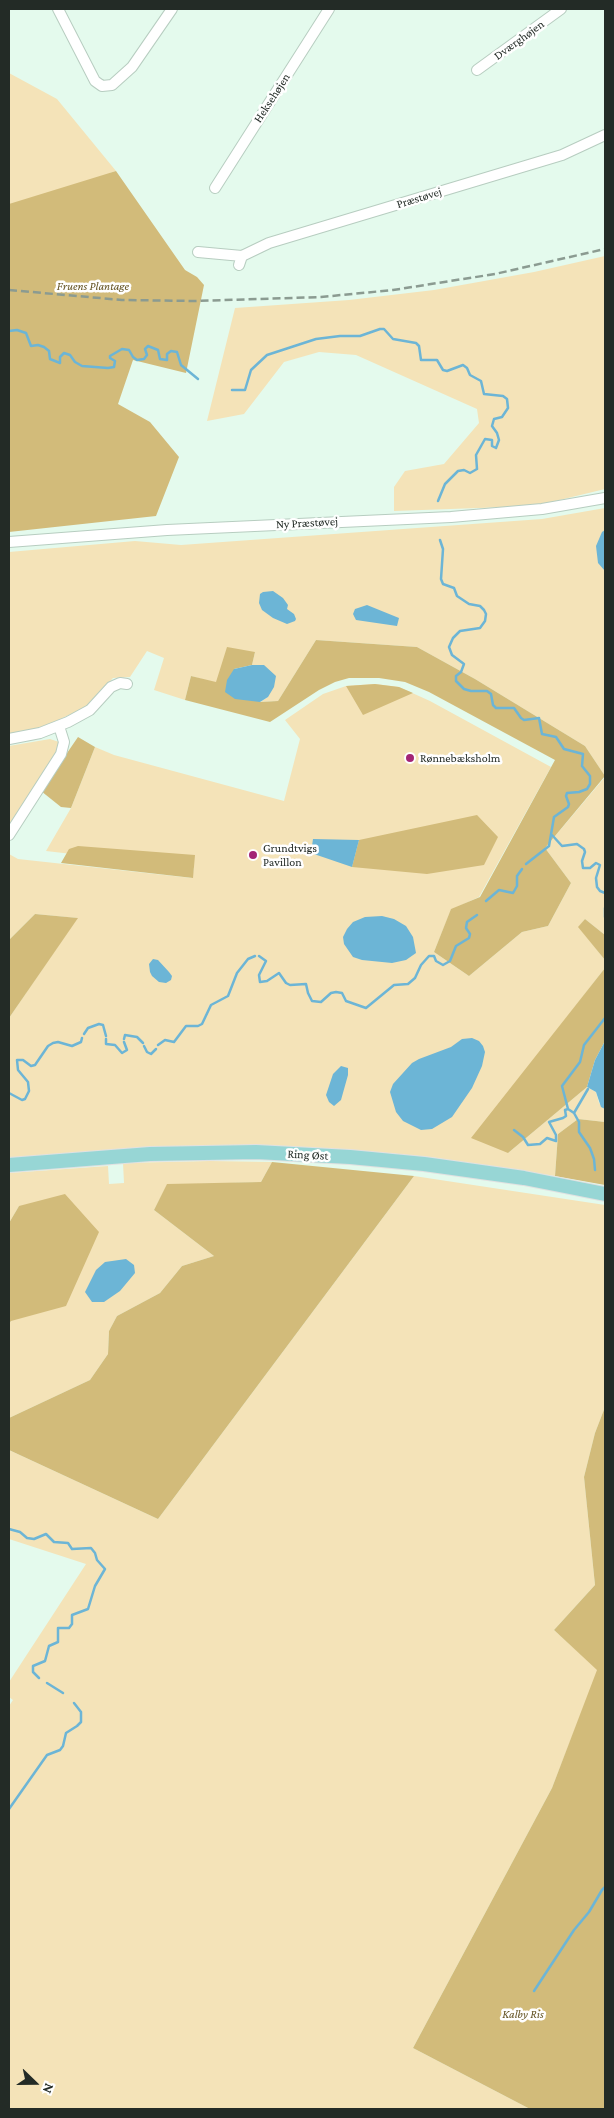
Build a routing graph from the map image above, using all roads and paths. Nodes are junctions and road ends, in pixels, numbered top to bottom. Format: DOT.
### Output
graph roads {
  1 [pos="58,9"];
  2 [pos="172,9"];
  3 [pos="329,9"];
  4 [pos="561,9"];
  5 [pos="477,70"];
  6 [pos="605,135"];
  7 [pos="215,188"];
  8 [pos="198,252"];
  9 [pos="605,498"];
  10 [pos="9,542"];
  11 [pos="127,684"];
  12 [pos="59,726"];
  13 [pos="9,739"];
  14 [pos="9,835"];
  15 [pos="9,1164"];
  16 [pos="605,1194"];
  1 -- 2 [label="street"];
  3 -- 7 [label="street, Heksehøjen"];
  4 -- 5 [label="street, Dværghøjen"];
  6 -- 8 [label="street, Præstøvej"];
  9 -- 10 [label="street, Ny Præstøvej"];
  11 -- 12 [label="street"];
  12 -- 13 [label="street"];
  12 -- 14 [label="street"];
  15 -- 16 [label="main road, Ring Øst"];
}
